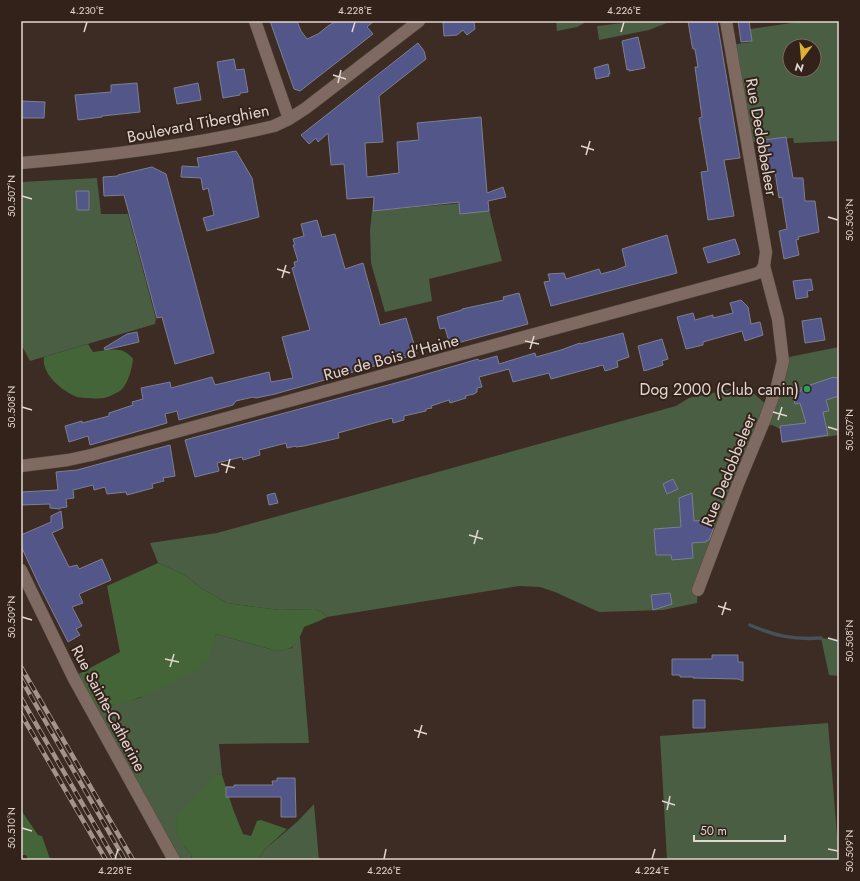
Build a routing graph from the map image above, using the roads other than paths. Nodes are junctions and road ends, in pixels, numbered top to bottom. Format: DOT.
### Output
graph roads {
  1 [pos="255,21"];
  2 [pos="419,21"];
  3 [pos="726,21"];
  4 [pos="289,119"];
  5 [pos="21,163"];
  6 [pos="765,263"];
  7 [pos="21,466"];
  8 [pos="21,570"];
  9 [pos="698,590"];
  10 [pos="171,859"];
  1 -- 4 [label="street"];
  2 -- 4 [label="street, Boulevard Tiberghien"];
  3 -- 6 [label="street, Rue Dedobbeleer"];
  4 -- 5 [label="street, Boulevard Tiberghien"];
  6 -- 7 [label="street, Rue de Bois d'Haine"];
  6 -- 9 [label="street, Rue Dedobbeleer"];
  8 -- 10 [label="street, Rue Sainte-Catherine"];
}
